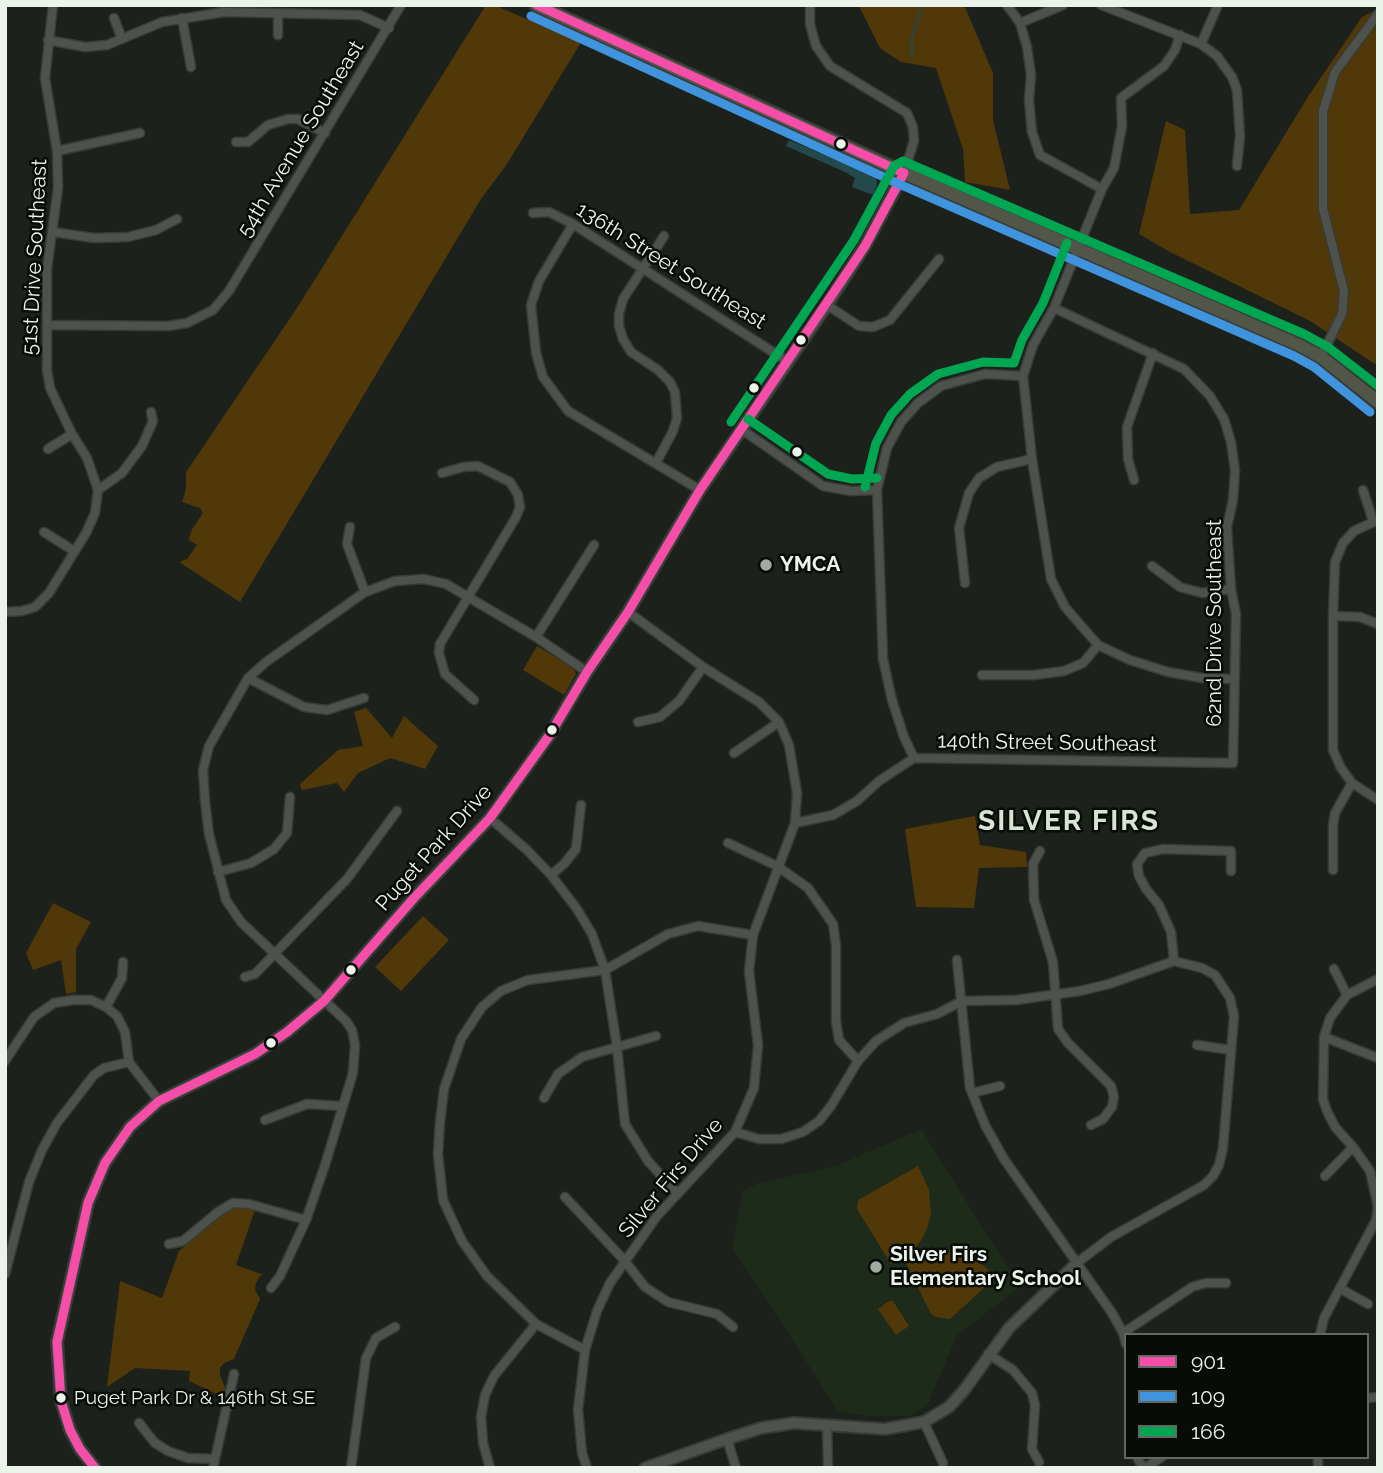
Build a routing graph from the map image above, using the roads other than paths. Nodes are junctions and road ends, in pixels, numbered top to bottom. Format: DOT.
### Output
graph roads {
  1 [pos="52,5"];
  2 [pos="401,5"];
  3 [pos="536,5"];
  4 [pos="810,5"];
  5 [pos="1007,5"];
  6 [pos="1063,5"];
  7 [pos="1101,5"];
  8 [pos="1218,5"];
  9 [pos="278,14"];
  10 [pos="1378,14"];
  11 [pos="114,18"];
  12 [pos="182,18"];
  13 [pos="1020,23"];
  14 [pos="388,28"];
  15 [pos="278,35"];
  16 [pos="1180,35"];
  17 [pos="122,39"];
  18 [pos="48,40"];
  19 [pos="1201,44"];
  20 [pos="191,66"];
  21 [pos="140,133"];
  22 [pos="325,133"];
  23 [pos="236,142"];
  24 [pos="57,151"];
  25 [pos="1237,166"];
  26 [pos="904,173"];
  27 [pos="1102,189"];
  28 [pos="533,213"];
  29 [pos="177,219"];
  30 [pos="573,224"];
  31 [pos="53,232"];
  32 [pos="664,236"];
  33 [pos="1078,248"];
  34 [pos="939,259"];
  35 [pos="644,268"];
  36 [pos="827,305"];
  37 [pos="1054,308"];
  38 [pos="47,325"];
  39 [pos="1153,353"];
  40 [pos="1321,357"];
  41 [pos="787,361"];
  42 [pos="1023,376"];
  43 [pos="1378,402"];
  44 [pos="151,412"];
  45 [pos="741,429"];
  46 [pos="72,434"];
  47 [pos="48,449"];
  48 [pos="1032,459"];
  49 [pos="656,463"];
  50 [pos="442,473"];
  51 [pos="1134,480"];
  52 [pos="98,490"];
  53 [pos="700,490"];
  54 [pos="877,490"];
  55 [pos="1363,490"];
  56 [pos="1375,520"];
  57 [pos="350,527"];
  58 [pos="44,532"];
  59 [pos="594,545"];
  60 [pos="74,551"];
  61 [pos="1152,566"];
  62 [pos="965,583"];
  63 [pos="1231,589"];
  64 [pos="365,592"];
  65 [pos="467,597"];
  66 [pos="5,612"];
  67 [pos="628,612"];
  68 [pos="1333,616"];
  69 [pos="1378,624"];
  70 [pos="537,637"];
  71 [pos="1098,645"];
  72 [pos="703,667"];
  73 [pos="587,672"];
  74 [pos="982,676"];
  75 [pos="248,678"];
  76 [pos="1234,679"];
  77 [pos="364,698"];
  78 [pos="474,700"];
  79 [pos="638,722"];
  80 [pos="779,722"];
  81 [pos="734,753"];
  82 [pos="914,758"];
  83 [pos="1233,763"];
  84 [pos="1352,783"];
  85 [pos="290,797"];
  86 [pos="1378,800"];
  87 [pos="581,805"];
  88 [pos="397,811"];
  89 [pos="491,818"];
  90 [pos="795,823"];
  91 [pos="728,843"];
  92 [pos="1040,851"];
  93 [pos="777,866"];
  94 [pos="1333,870"];
  95 [pos="1231,871"];
  96 [pos="218,872"];
  97 [pos="551,875"];
  98 [pos="753,935"];
  99 [pos="275,954"];
  100 [pos="957,960"];
  101 [pos="1174,961"];
  102 [pos="123,962"];
  103 [pos="1334,969"];
  104 [pos="605,970"];
  105 [pos="245,977"];
  106 [pos="1378,979"];
  107 [pos="1054,995"];
  108 [pos="1347,995"];
  109 [pos="324,1001"];
  110 [pos="962,1001"];
  111 [pos="106,1007"];
  112 [pos="656,1036"];
  113 [pos="1324,1037"];
  114 [pos="1197,1045"];
  115 [pos="617,1047"];
  116 [pos="1231,1050"];
  117 [pos="1378,1058"];
  118 [pos="5,1061"];
  119 [pos="858,1061"];
  120 [pos="130,1062"];
  121 [pos="1000,1086"];
  122 [pos="972,1093"];
  123 [pos="544,1098"];
  124 [pos="159,1101"];
  125 [pos="342,1106"];
  126 [pos="265,1120"];
  127 [pos="1091,1125"];
  128 [pos="735,1132"];
  129 [pos="1353,1147"];
  130 [pos="1325,1176"];
  131 [pos="677,1193"];
  132 [pos="565,1197"];
  133 [pos="306,1220"];
  134 [pos="169,1244"];
  135 [pos="624,1260"];
  136 [pos="1078,1262"];
  137 [pos="5,1273"];
  138 [pos="1226,1283"];
  139 [pos="271,1288"];
  140 [pos="1341,1289"];
  141 [pos="1367,1304"];
  142 [pos="536,1324"];
  143 [pos="395,1327"];
  144 [pos="733,1327"];
  145 [pos="1123,1333"];
  146 [pos="1320,1333"];
  147 [pos="1124,1337"];
  148 [pos="585,1350"];
  149 [pos="989,1354"];
  150 [pos="234,1374"];
  151 [pos="924,1422"];
  152 [pos="139,1423"];
  153 [pos="827,1425"];
  154 [pos="727,1438"];
  155 [pos="1039,1462"];
  156 [pos="213,1464"];
  157 [pos="943,1464"];
  158 [pos="95,1468"];
  159 [pos="351,1468"];
  160 [pos="490,1468"];
  161 [pos="587,1468"];
  162 [pos="645,1468"];
  163 [pos="736,1468"];
  164 [pos="828,1468"];
  1 -- 18 [label="street, 51st Drive Southeast"];
  2 -- 14 [label="street, 54th Avenue Southeast"];
  3 -- 26 [label="main road"];
  4 -- 26 [label="street"];
  5 -- 13 [label="street"];
  6 -- 13 [label="street"];
  7 -- 16 [label="street"];
  8 -- 19 [label="street"];
  9 -- 12 [label="street"];
  9 -- 14 [label="street"];
  9 -- 15 [label="street"];
  10 -- 40 [label="street"];
  11 -- 17 [label="street"];
  12 -- 17 [label="street"];
  12 -- 20 [label="street"];
  13 -- 27 [label="street"];
  14 -- 22 [label="street, 54th Avenue Southeast"];
  16 -- 19 [label="street"];
  16 -- 27 [label="street"];
  17 -- 18 [label="street"];
  18 -- 24 [label="street, 51st Drive Southeast"];
  19 -- 25 [label="street"];
  21 -- 24 [label="street"];
  22 -- 23 [label="street"];
  22 -- 38 [label="street, 54th Avenue Southeast"];
  24 -- 31 [label="street, 51st Drive Southeast"];
  26 -- 33 [label="main road"];
  26 -- 36 [label="street, Puget Park Drive"];
  27 -- 33 [label="street"];
  28 -- 30 [label="street, 136th Street Southeast"];
  29 -- 31 [label="street"];
  30 -- 35 [label="street, 136th Street Southeast"];
  30 -- 49 [label="street"];
  31 -- 38 [label="street, 51st Drive Southeast"];
  32 -- 35 [label="street"];
  33 -- 37 [label="street"];
  33 -- 40 [label="main road"];
  34 -- 36 [label="street"];
  35 -- 41 [label="street, 136th Street Southeast"];
  35 -- 49 [label="street"];
  36 -- 41 [label="street, Puget Park Drive"];
  37 -- 39 [label="street, 62nd Drive Southeast"];
  37 -- 42 [label="street"];
  38 -- 46 [label="street, 51st Drive Southeast"];
  39 -- 51 [label="street"];
  39 -- 63 [label="street, 62nd Drive Southeast"];
  40 -- 43 [label="main road"];
  41 -- 45 [label="street, Puget Park Drive"];
  42 -- 48 [label="street"];
  42 -- 54 [label="street"];
  44 -- 52 [label="street"];
  45 -- 53 [label="street, Puget Park Drive"];
  45 -- 54 [label="street"];
  46 -- 47 [label="street"];
  46 -- 52 [label="street, 51st Drive Southeast"];
  48 -- 62 [label="street"];
  48 -- 71 [label="street"];
  49 -- 53 [label="street"];
  50 -- 65 [label="street"];
  52 -- 60 [label="street"];
  53 -- 67 [label="street, Puget Park Drive"];
  54 -- 82 [label="street"];
  55 -- 56 [label="street"];
  56 -- 68 [label="street"];
  57 -- 64 [label="street"];
  58 -- 60 [label="street"];
  59 -- 70 [label="street"];
  60 -- 66 [label="street"];
  61 -- 63 [label="street"];
  63 -- 76 [label="street, 62nd Drive Southeast"];
  64 -- 65 [label="street"];
  64 -- 75 [label="street"];
  65 -- 70 [label="street"];
  65 -- 78 [label="street"];
  67 -- 72 [label="street, Silver Firs Drive"];
  67 -- 73 [label="street, Puget Park Drive"];
  68 -- 69 [label="street"];
  68 -- 84 [label="street"];
  70 -- 73 [label="street"];
  71 -- 74 [label="street"];
  71 -- 76 [label="street"];
  72 -- 79 [label="street"];
  72 -- 80 [label="street, Silver Firs Drive"];
  73 -- 89 [label="street, Puget Park Drive"];
  75 -- 77 [label="street"];
  75 -- 96 [label="street"];
  76 -- 83 [label="street, 62nd Drive Southeast"];
  80 -- 81 [label="street"];
  80 -- 90 [label="street, Silver Firs Drive"];
  82 -- 83 [label="street, 140th Street Southeast"];
  82 -- 90 [label="street, 140th Street Southeast"];
  84 -- 86 [label="street"];
  84 -- 94 [label="street"];
  85 -- 96 [label="street"];
  87 -- 97 [label="street"];
  88 -- 99 [label="street"];
  89 -- 97 [label="street"];
  89 -- 109 [label="street, Puget Park Drive"];
  90 -- 93 [label="street, Silver Firs Drive"];
  91 -- 93 [label="street"];
  92 -- 107 [label="street"];
  93 -- 98 [label="street, Silver Firs Drive"];
  93 -- 119 [label="street"];
  95 -- 101 [label="street"];
  96 -- 99 [label="street"];
  97 -- 104 [label="street"];
  98 -- 104 [label="street"];
  98 -- 128 [label="street, Silver Firs Drive"];
  99 -- 105 [label="street"];
  99 -- 109 [label="street"];
  100 -- 110 [label="street"];
  101 -- 107 [label="street"];
  101 -- 116 [label="street"];
  102 -- 111 [label="street"];
  103 -- 108 [label="street"];
  104 -- 115 [label="street"];
  104 -- 142 [label="street"];
  106 -- 108 [label="street"];
  107 -- 110 [label="street"];
  107 -- 127 [label="street"];
  108 -- 113 [label="street"];
  109 -- 124 [label="street, Puget Park Drive"];
  109 -- 125 [label="street"];
  110 -- 119 [label="street"];
  110 -- 122 [label="street"];
  111 -- 118 [label="street"];
  111 -- 120 [label="street"];
  112 -- 115 [label="street"];
  113 -- 117 [label="street"];
  113 -- 129 [label="street"];
  114 -- 116 [label="street"];
  115 -- 123 [label="street"];
  115 -- 131 [label="street"];
  116 -- 136 [label="street"];
  119 -- 128 [label="street"];
  120 -- 124 [label="street"];
  120 -- 137 [label="street"];
  121 -- 122 [label="street"];
  122 -- 136 [label="street"];
  124 -- 158 [label="street, Puget Park Drive"];
  125 -- 126 [label="street"];
  125 -- 133 [label="street"];
  128 -- 131 [label="street, Silver Firs Drive"];
  129 -- 130 [label="street"];
  129 -- 140 [label="street"];
  131 -- 135 [label="street, Silver Firs Drive"];
  132 -- 135 [label="street"];
  133 -- 134 [label="street"];
  133 -- 139 [label="street"];
  135 -- 144 [label="street"];
  135 -- 148 [label="street, Silver Firs Drive"];
  136 -- 145 [label="street"];
  136 -- 149 [label="street"];
  138 -- 145 [label="street"];
  140 -- 141 [label="street"];
  140 -- 146 [label="street"];
  142 -- 148 [label="street"];
  142 -- 160 [label="street"];
  143 -- 159 [label="street"];
  145 -- 147 [label="street"];
  148 -- 161 [label="street, Silver Firs Drive"];
  149 -- 151 [label="street"];
  149 -- 155 [label="street"];
  150 -- 156 [label="street"];
  151 -- 153 [label="street"];
  151 -- 157 [label="street"];
  152 -- 156 [label="street"];
  153 -- 154 [label="street"];
  153 -- 164 [label="street"];
  154 -- 162 [label="street"];
  154 -- 163 [label="street"];
}
